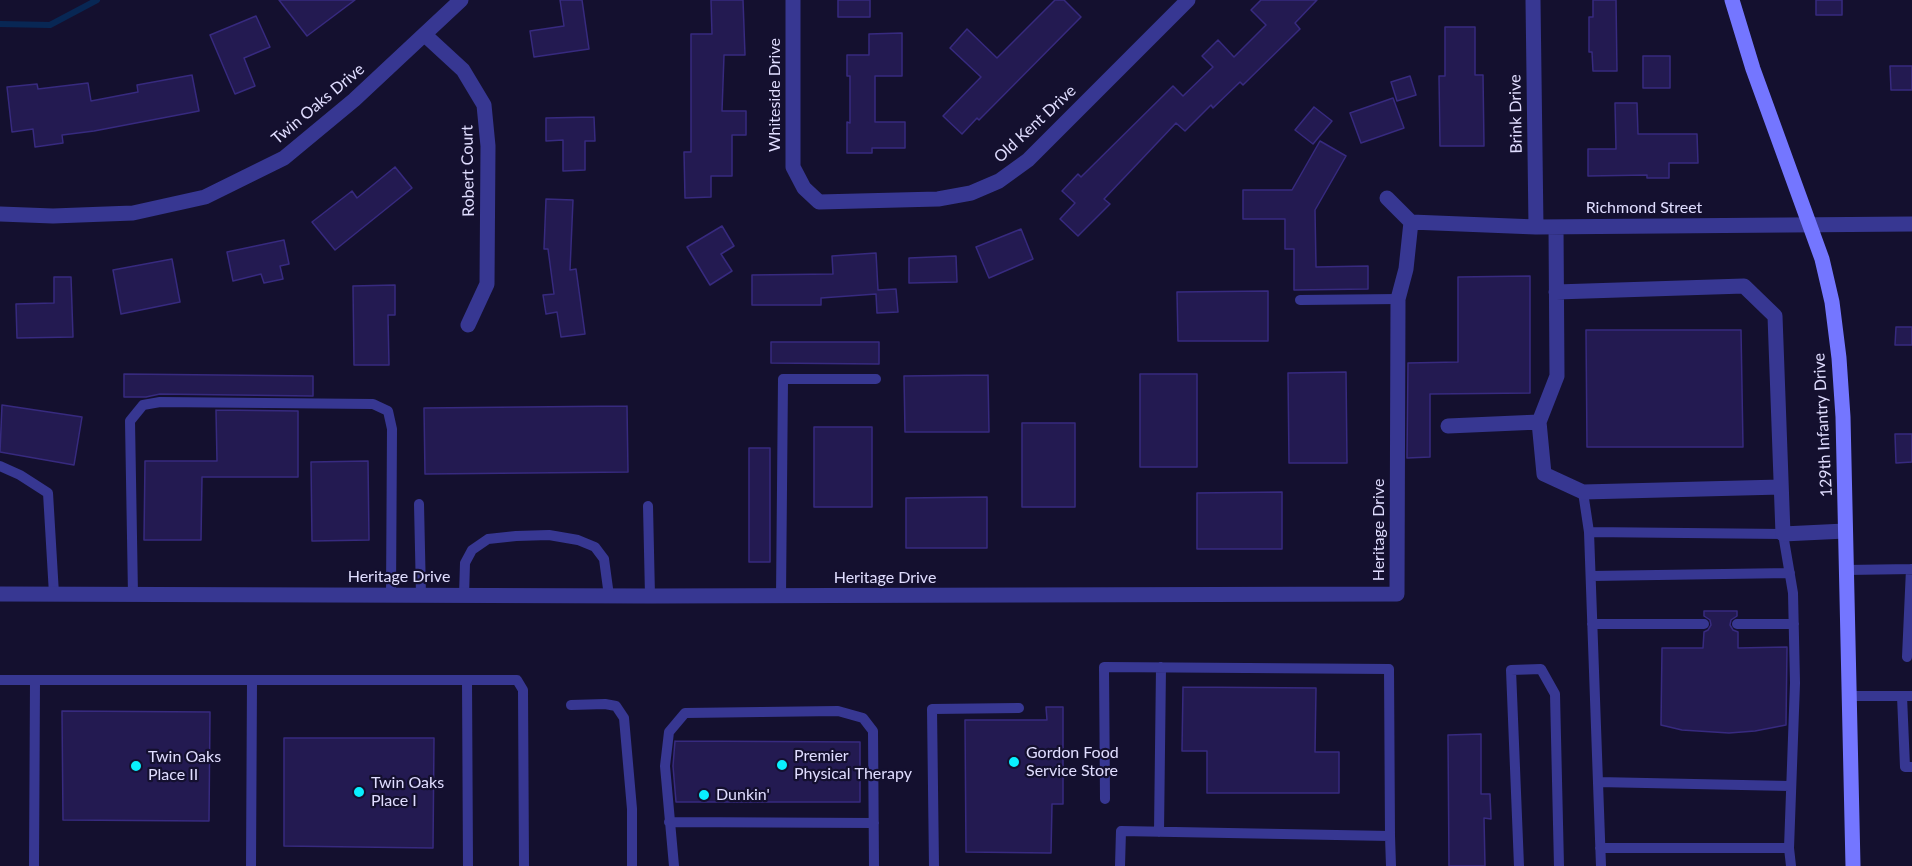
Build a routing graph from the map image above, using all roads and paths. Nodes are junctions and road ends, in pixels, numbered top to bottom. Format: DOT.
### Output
graph roads {
  1 [pos="461,0"];
  2 [pos="793,0"];
  3 [pos="1188,0"];
  4 [pos="1533,0"];
  5 [pos="1732,0"];
  6 [pos="425,35"];
  7 [pos="804,188"];
  8 [pos="1387,198"];
  9 [pos="0,214"];
  10 [pos="1411,222"];
  11 [pos="1912,224"];
  12 [pos="1810,225"];
  13 [pos="1536,227"];
  14 [pos="1556,227"];
  15 [pos="1556,292"];
  16 [pos="1398,299"];
  17 [pos="1300,300"];
  18 [pos="468,325"];
  19 [pos="876,379"];
  20 [pos="1539,422"];
  21 [pos="1448,426"];
  22 [pos="0,466"];
  23 [pos="1781,487"];
  24 [pos="1583,492"];
  25 [pos="419,504"];
  26 [pos="648,506"];
  27 [pos="1845,531"];
  28 [pos="1589,532"];
  29 [pos="1782,534"];
  30 [pos="1912,569"];
  31 [pos="1846,570"];
  32 [pos="1790,573"];
  33 [pos="1590,576"];
  34 [pos="0,594"];
  35 [pos="54,594"];
  36 [pos="133,595"];
  37 [pos="391,595"];
  38 [pos="421,596"];
  39 [pos="464,596"];
  40 [pos="609,596"];
  41 [pos="650,596"];
  42 [pos="781,596"];
  43 [pos="1592,624"];
  44 [pos="1704,624"];
  45 [pos="1737,624"];
  46 [pos="1794,624"];
  47 [pos="1907,657"];
  48 [pos="1161,667"];
  49 [pos="0,680"];
  50 [pos="35,680"];
  51 [pos="252,680"];
  52 [pos="467,680"];
  53 [pos="1849,696"];
  54 [pos="1907,696"];
  55 [pos="571,705"];
  56 [pos="1019,708"];
  57 [pos="1912,767"];
  58 [pos="1598,782"];
  59 [pos="1790,786"];
  60 [pos="1105,799"];
  61 [pos="669,822"];
  62 [pos="874,823"];
  63 [pos="1159,832"];
  64 [pos="1390,836"];
  65 [pos="1600,848"];
  66 [pos="1789,848"];
  67 [pos="34,866"];
  68 [pos="251,866"];
  69 [pos="468,866"];
  70 [pos="524,866"];
  71 [pos="632,866"];
  72 [pos="674,866"];
  73 [pos="874,866"];
  74 [pos="934,866"];
  75 [pos="1120,866"];
  76 [pos="1391,866"];
  77 [pos="1519,866"];
  78 [pos="1559,866"];
  79 [pos="1601,866"];
  80 [pos="1791,866"];
  81 [pos="1852,866"];
  1 -- 6 [label="street, Twin Oaks Drive"];
  2 -- 7 [label="street, Whiteside Drive"];
  3 -- 7 [label="street, Old Kent Drive"];
  4 -- 13 [label="street, Brink Drive"];
  5 -- 12 [label="street, 129th Infantry Drive"];
  6 -- 9 [label="street, Twin Oaks Drive"];
  6 -- 18 [label="street, Robert Court"];
  8 -- 10 [label="street"];
  10 -- 13 [label="street, Richmond Street"];
  10 -- 16 [label="street, Heritage Drive"];
  11 -- 12 [label="street, Richmond Street"];
  12 -- 14 [label="street, Richmond Street"];
  12 -- 27 [label="street, 129th Infantry Drive"];
  13 -- 14 [label="street, Richmond Street"];
  14 -- 15 [label="street"];
  15 -- 20 [label="street"];
  15 -- 23 [label="street"];
  16 -- 17 [label="lane"];
  16 -- 42 [label="street, Heritage Drive"];
  19 -- 42 [label="lane"];
  20 -- 21 [label="street"];
  20 -- 24 [label="street"];
  22 -- 35 [label="lane"];
  23 -- 24 [label="street"];
  23 -- 29 [label="street"];
  24 -- 28 [label="lane"];
  25 -- 38 [label="lane"];
  26 -- 41 [label="lane"];
  27 -- 29 [label="street"];
  27 -- 31 [label="street, 129th Infantry Drive"];
  28 -- 29 [label="lane"];
  28 -- 33 [label="lane"];
  29 -- 32 [label="lane"];
  30 -- 31 [label="lane"];
  30 -- 47 [label="lane"];
  31 -- 53 [label="street, 129th Infantry Drive"];
  32 -- 33 [label="lane"];
  32 -- 46 [label="lane"];
  33 -- 43 [label="lane"];
  34 -- 35 [label="street, Heritage Drive"];
  35 -- 36 [label="street, Heritage Drive"];
  36 -- 37 [label="street, Heritage Drive"];
  36 -- 37 [label="lane"];
  37 -- 38 [label="street, Heritage Drive"];
  38 -- 39 [label="street, Heritage Drive"];
  39 -- 40 [label="street, Heritage Drive"];
  39 -- 40 [label="lane"];
  40 -- 41 [label="street, Heritage Drive"];
  41 -- 42 [label="street, Heritage Drive"];
  43 -- 44 [label="lane"];
  43 -- 58 [label="lane"];
  45 -- 46 [label="lane"];
  46 -- 59 [label="lane"];
  48 -- 60 [label="lane"];
  48 -- 63 [label="lane"];
  48 -- 64 [label="lane"];
  49 -- 50 [label="lane"];
  50 -- 51 [label="lane"];
  50 -- 67 [label="lane"];
  51 -- 52 [label="lane"];
  51 -- 68 [label="lane"];
  52 -- 69 [label="lane"];
  52 -- 70 [label="lane"];
  53 -- 54 [label="lane"];
  53 -- 81 [label="street, 129th Infantry Drive"];
  54 -- 57 [label="lane"];
  55 -- 71 [label="lane"];
  56 -- 74 [label="lane"];
  58 -- 59 [label="lane"];
  58 -- 65 [label="lane"];
  59 -- 66 [label="lane"];
  61 -- 62 [label="lane"];
  61 -- 62 [label="lane"];
  61 -- 72 [label="lane"];
  62 -- 73 [label="lane"];
  63 -- 64 [label="lane"];
  63 -- 75 [label="lane"];
  64 -- 76 [label="lane"];
  65 -- 66 [label="lane"];
  65 -- 79 [label="lane"];
  66 -- 80 [label="lane"];
  77 -- 78 [label="lane"];
}
